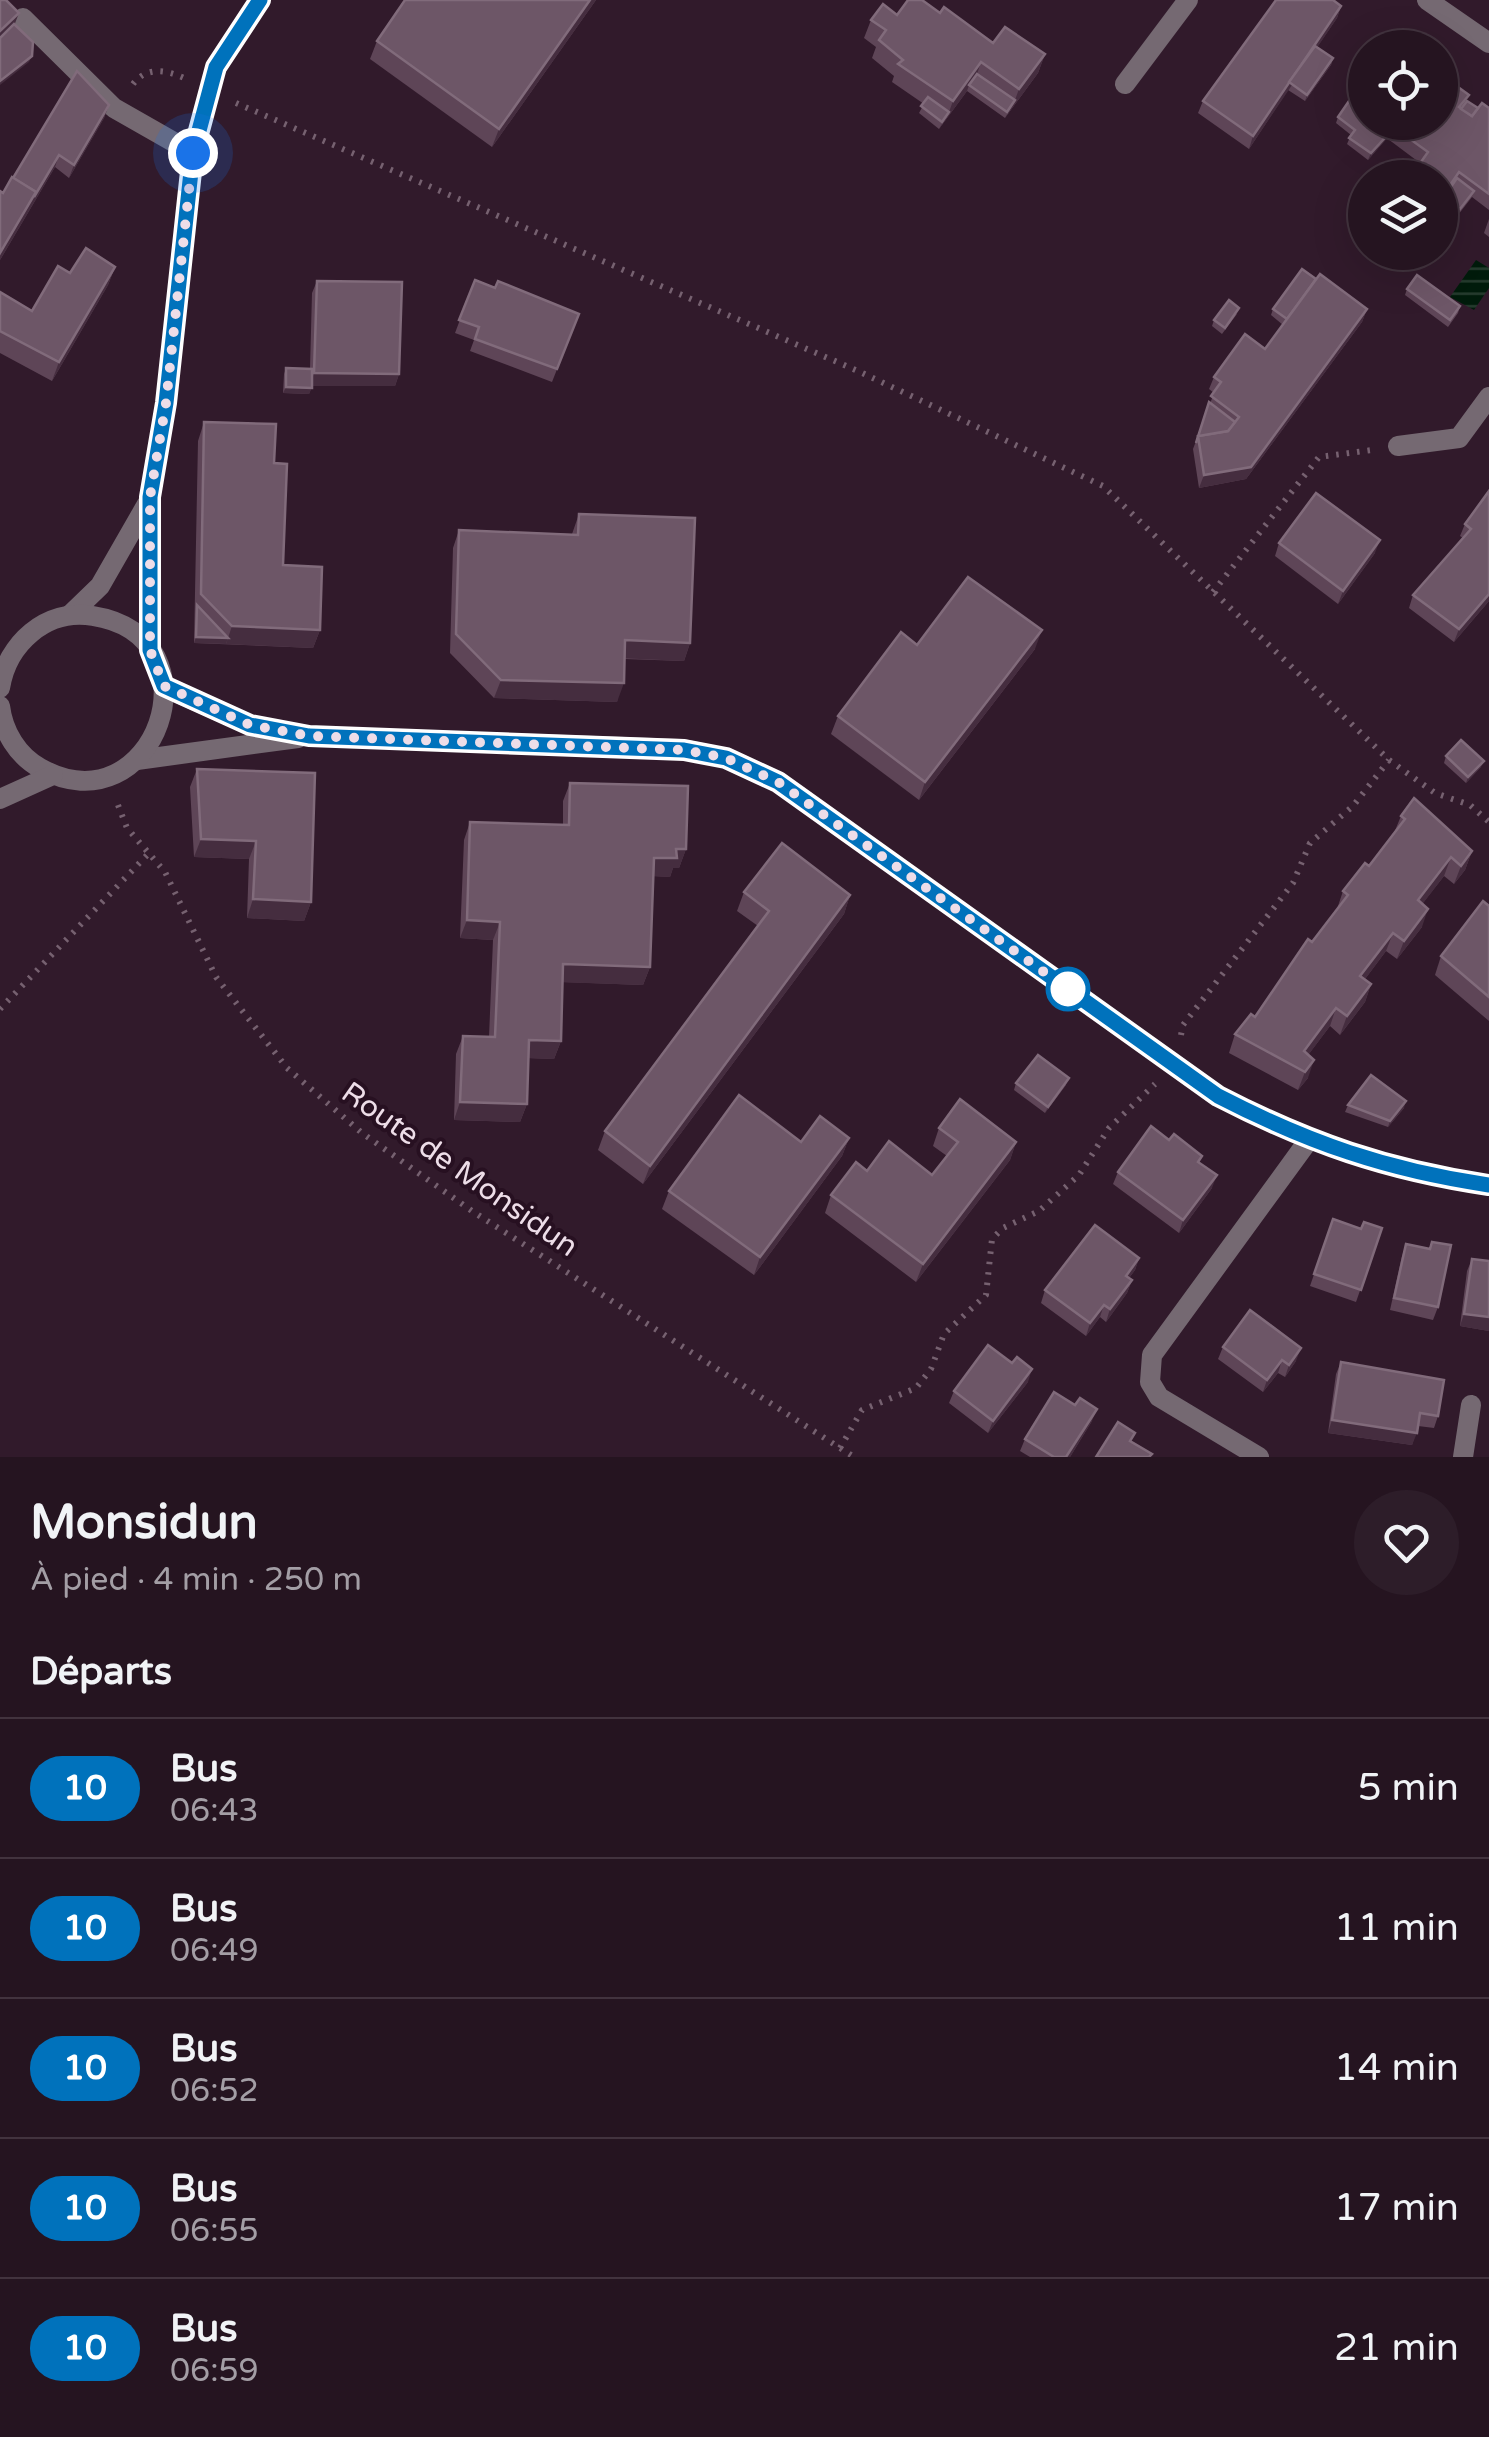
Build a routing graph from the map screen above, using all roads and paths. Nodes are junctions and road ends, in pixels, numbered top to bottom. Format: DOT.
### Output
graph roads {
  1 [pos="260,0"];
  2 [pos="1188,0"];
  3 [pos="1427,0"];
  4 [pos="23,18"];
  5 [pos="1489,44"];
  6 [pos="1125,84"];
  7 [pos="209,90"];
  8 [pos="114,108"];
  9 [pos="193,153"];
  10 [pos="1489,396"];
  11 [pos="1398,446"];
  12 [pos="150,497"];
  13 [pos="1213,592"];
  14 [pos="70,615"];
  15 [pos="150,650"];
  16 [pos="164,686"];
  17 [pos="0,688"];
  18 [pos="0,710"];
  19 [pos="309,736"];
  20 [pos="137,760"];
  21 [pos="1389,760"];
  22 [pos="117,772"];
  23 [pos="53,775"];
  24 [pos="0,799"];
  25 [pos="1489,822"];
  26 [pos="150,852"];
  27 [pos="0,1009"];
  28 [pos="1174,1066"];
  29 [pos="1308,1141"];
  30 [pos="1489,1186"];
  31 [pos="1471,1405"];
  32 [pos="840,1448"];
  33 [pos="854,1457"];
  34 [pos="1259,1457"];
  35 [pos="1463,1457"];
  1 -- 7 [label="street"];
  2 -- 6 [label="street"];
  3 -- 5 [label="street"];
  4 -- 8 [label="street"];
  7 -- 8 [label="path"];
  7 -- 9 [label="street"];
  7 -- 13 [label="path"];
  8 -- 9 [label="street"];
  9 -- 12 [label="street"];
  10 -- 11 [label="street"];
  11 -- 13 [label="path"];
  12 -- 14 [label="street"];
  12 -- 15 [label="street"];
  13 -- 21 [label="path"];
  14 -- 15 [label="street"];
  14 -- 17 [label="street"];
  15 -- 16 [label="street"];
  16 -- 19 [label="street"];
  16 -- 20 [label="street"];
  18 -- 23 [label="street"];
  19 -- 20 [label="street"];
  19 -- 28 [label="street"];
  20 -- 22 [label="street"];
  21 -- 25 [label="path"];
  21 -- 28 [label="path"];
  22 -- 23 [label="street"];
  22 -- 26 [label="path, Route de Monsidun"];
  23 -- 24 [label="street"];
  26 -- 27 [label="path"];
  26 -- 32 [label="path, Route de Monsidun"];
  28 -- 29 [label="street"];
  28 -- 32 [label="path"];
  29 -- 30 [label="street"];
  29 -- 34 [label="street"];
  31 -- 35 [label="street"];
  32 -- 33 [label="path, Route de Monsidun"];
}
